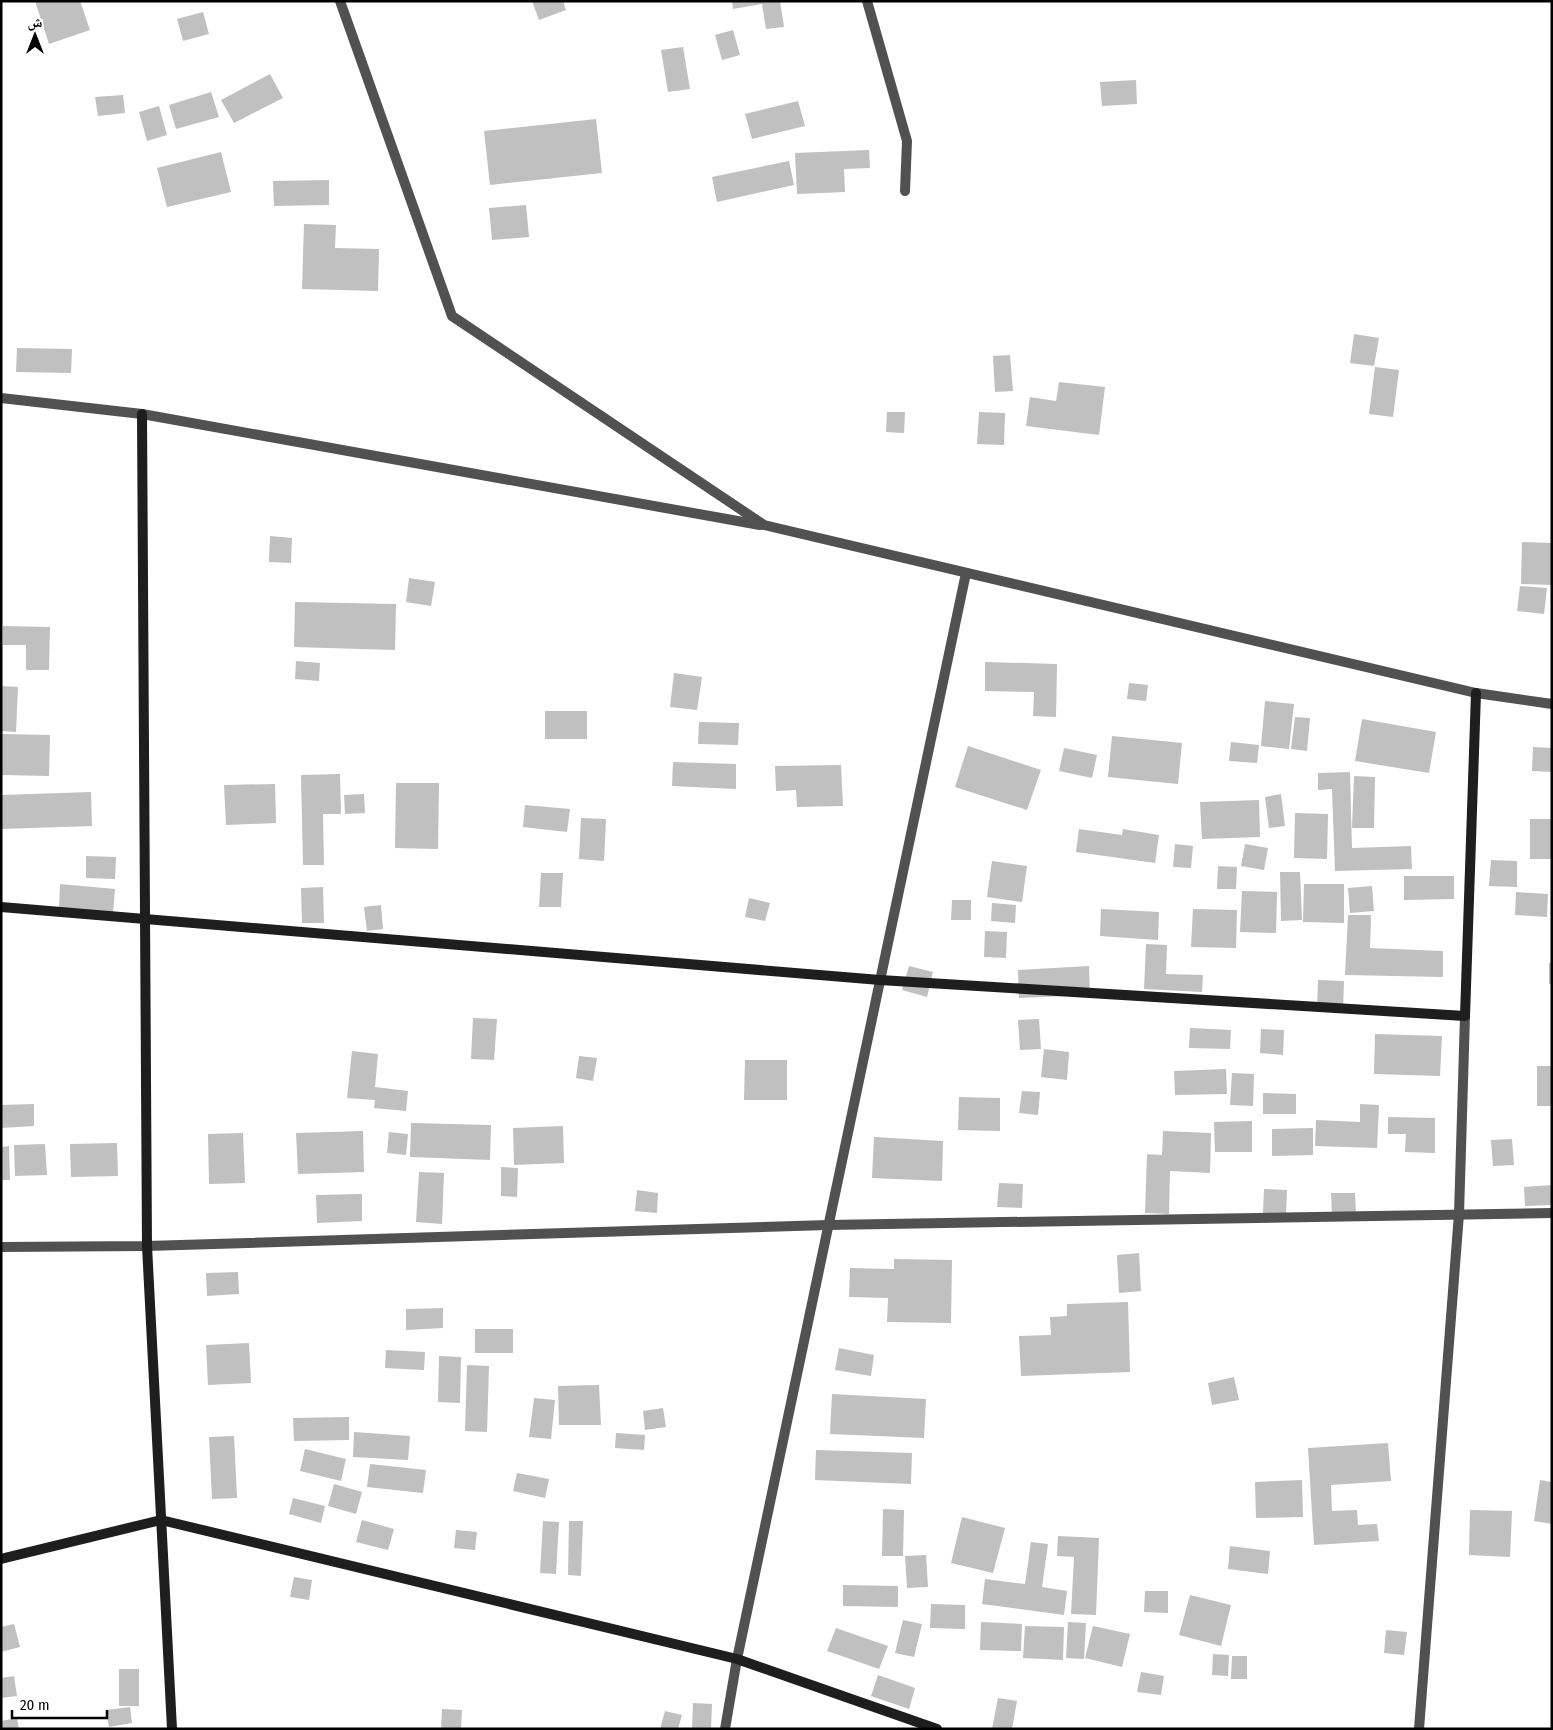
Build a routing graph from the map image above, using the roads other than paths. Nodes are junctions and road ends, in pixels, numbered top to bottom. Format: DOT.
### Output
graph roads {
  1 [pos="340,1"];
  2 [pos="867,1"];
  3 [pos="905,191"];
  4 [pos="1,398"];
  5 [pos="142,414"];
  6 [pos="764,526"];
  7 [pos="966,573"];
  8 [pos="1476,693"];
  9 [pos="1552,704"];
  10 [pos="1,907"];
  11 [pos="146,918"];
  12 [pos="880,980"];
  13 [pos="1465,1016"];
  14 [pos="1552,1213"];
  15 [pos="1459,1214"];
  16 [pos="828,1225"];
  17 [pos="146,1246"];
  18 [pos="1,1248"];
  19 [pos="161,1520"];
  20 [pos="1,1559"];
  21 [pos="737,1659"];
  22 [pos="172,1729"];
  23 [pos="725,1729"];
  24 [pos="937,1729"];
  25 [pos="1419,1729"];
  1 -- 6 [label="street"];
  2 -- 3 [label="street"];
  4 -- 5 [label="street"];
  5 -- 6 [label="street"];
  5 -- 11 [label="street"];
  6 -- 7 [label="street"];
  7 -- 8 [label="street"];
  7 -- 12 [label="street"];
  8 -- 9 [label="street"];
  8 -- 13 [label="street"];
  10 -- 11 [label="street"];
  11 -- 12 [label="street"];
  11 -- 17 [label="street"];
  12 -- 13 [label="street"];
  12 -- 16 [label="street"];
  13 -- 15 [label="street"];
  14 -- 15 [label="street"];
  15 -- 16 [label="street"];
  15 -- 25 [label="street"];
  16 -- 17 [label="street"];
  16 -- 21 [label="street"];
  17 -- 18 [label="street"];
  17 -- 19 [label="street"];
  19 -- 20 [label="street"];
  19 -- 21 [label="street"];
  19 -- 22 [label="street"];
  21 -- 23 [label="street"];
  21 -- 24 [label="street"];
}
